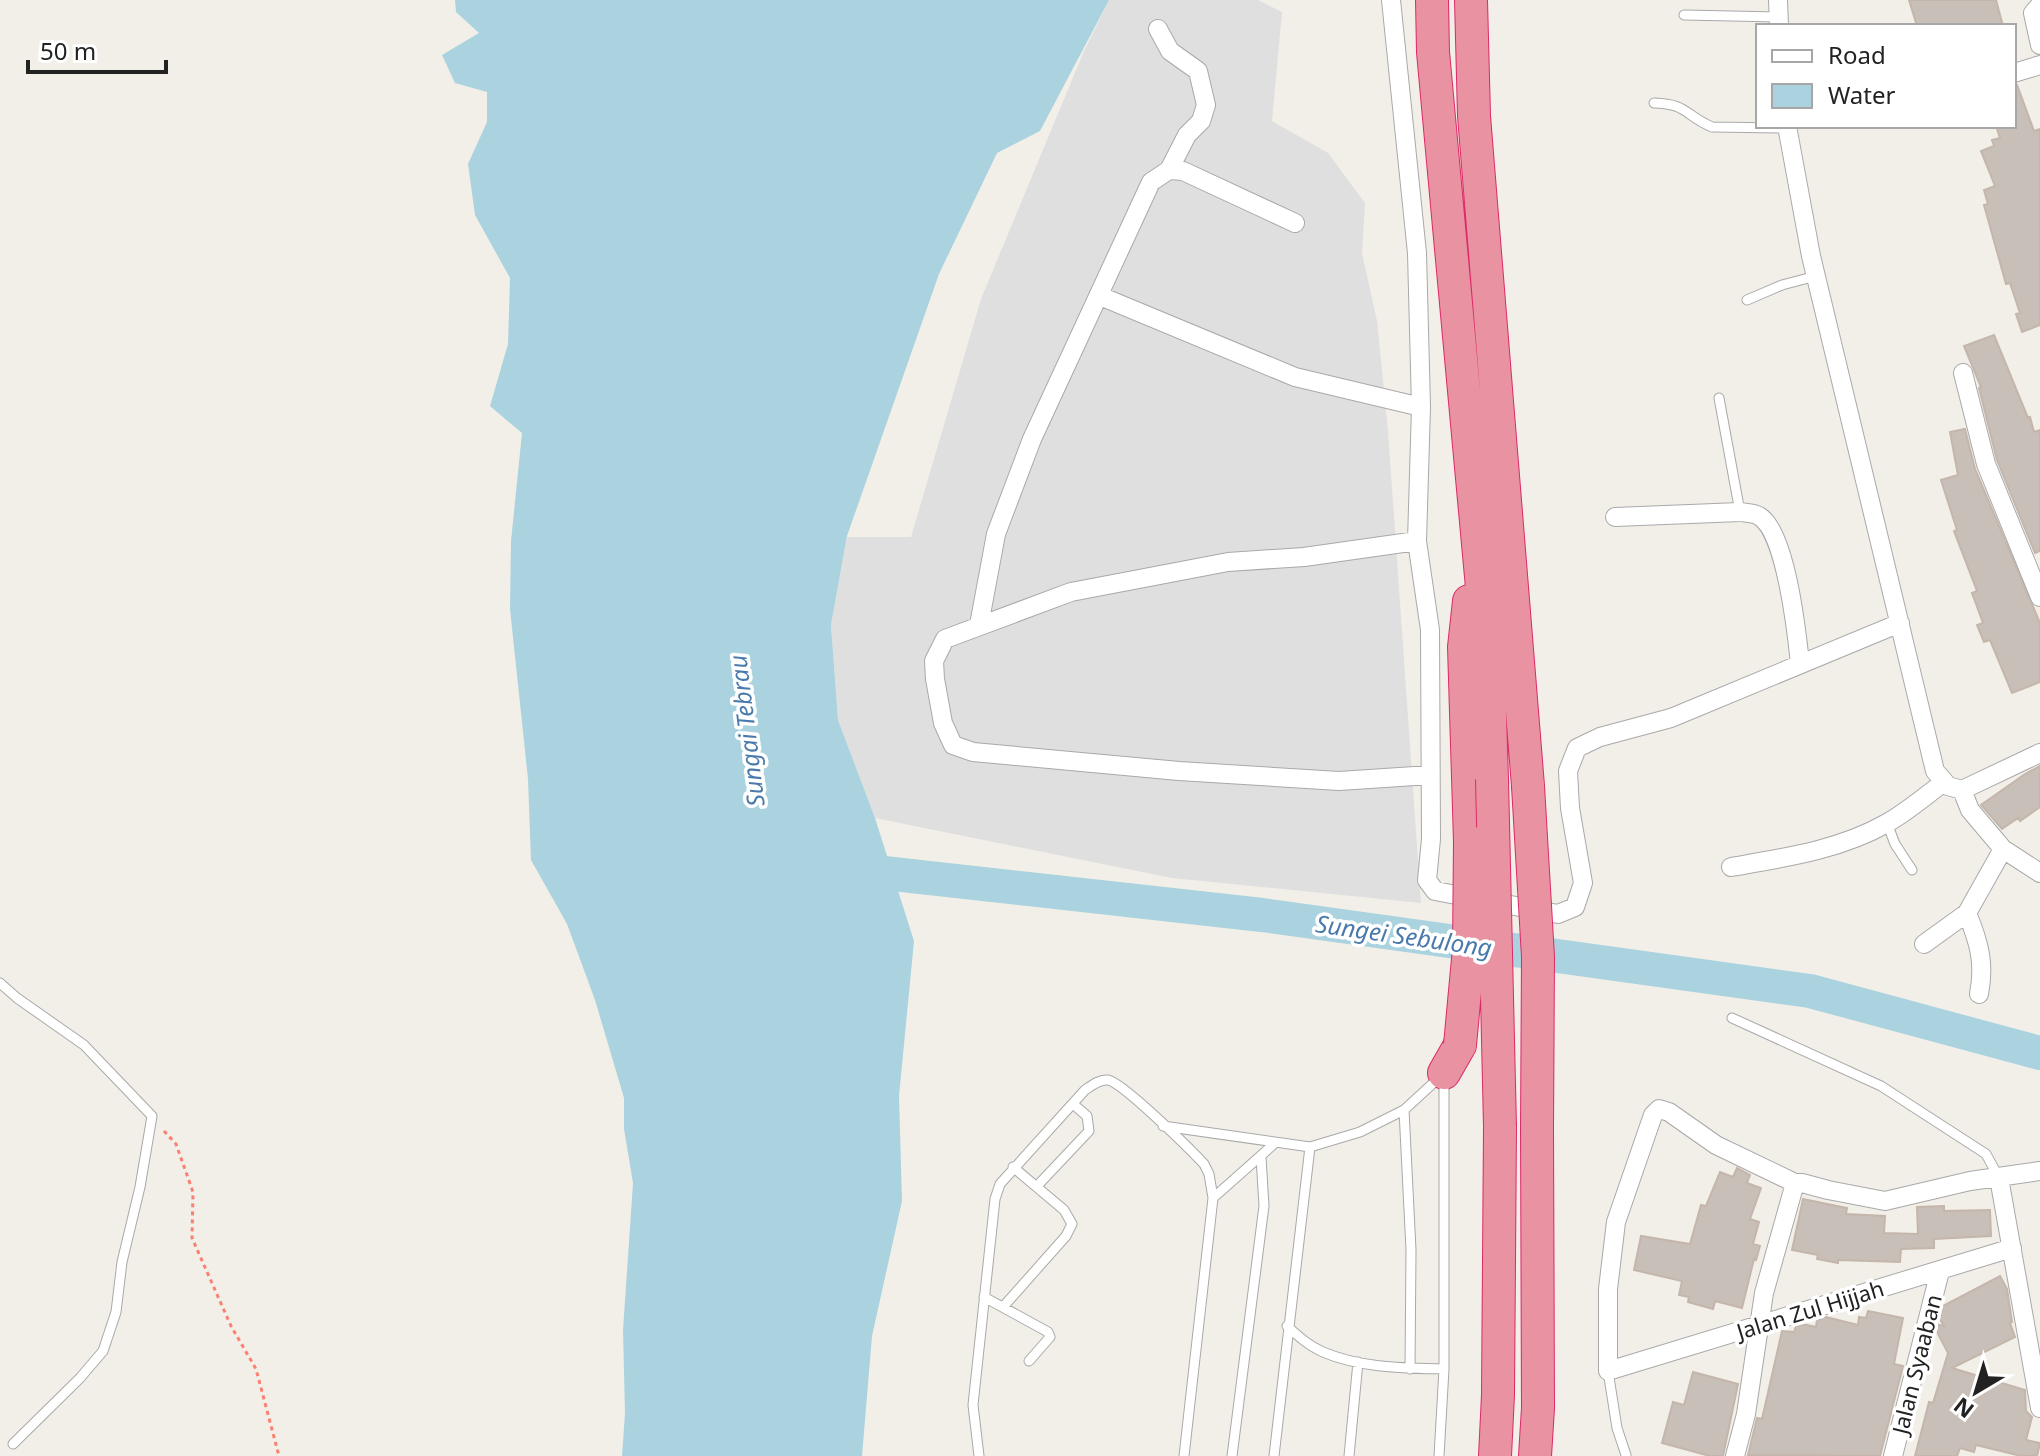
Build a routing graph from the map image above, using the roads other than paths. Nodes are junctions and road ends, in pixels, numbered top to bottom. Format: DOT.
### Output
graph roads {
  1 [pos="1391,0"];
  2 [pos="1432,0"];
  3 [pos="1471,0"];
  4 [pos="2019,0"];
  5 [pos="2036,9"];
  6 [pos="1778,14"];
  7 [pos="1684,15"];
  8 [pos="1158,29"];
  9 [pos="2040,45"];
  10 [pos="2040,65"];
  11 [pos="2016,72"];
  12 [pos="1654,103"];
  13 [pos="1756,127"];
  14 [pos="1787,128"];
  15 [pos="1169,170"];
  16 [pos="1295,223"];
  17 [pos="1816,276"];
  18 [pos="1100,296"];
  19 [pos="1747,300"];
  20 [pos="1963,373"];
  21 [pos="1719,398"];
  22 [pos="1421,407"];
  23 [pos="1740,512"];
  24 [pos="1615,517"];
  25 [pos="1476,534"];
  26 [pos="1417,541"];
  27 [pos="2040,597"];
  28 [pos="1900,623"];
  29 [pos="979,625"];
  30 [pos="1800,664"];
  31 [pos="2040,753"];
  32 [pos="1430,775"];
  33 [pos="1943,783"];
  34 [pos="1962,790"];
  35 [pos="1887,823"];
  36 [pos="2003,849"];
  37 [pos="1731,867"];
  38 [pos="1912,870"];
  39 [pos="2040,873"];
  40 [pos="1967,913"];
  41 [pos="1924,944"];
  42 [pos="0,983"];
  43 [pos="1979,994"];
  44 [pos="1732,1018"];
  45 [pos="1444,1073"];
  46 [pos="1073,1104"];
  47 [pos="1404,1110"];
  48 [pos="1163,1126"];
  49 [pos="1275,1143"];
  50 [pos="1310,1147"];
  51 [pos="1261,1157"];
  52 [pos="1013,1167"];
  53 [pos="2040,1171"];
  54 [pos="1999,1178"];
  55 [pos="1795,1183"];
  56 [pos="1037,1186"];
  57 [pos="1213,1198"];
  58 [pos="2012,1248"];
  59 [pos="1940,1271"];
  60 [pos="984,1297"];
  61 [pos="1003,1307"];
  62 [pos="1759,1324"];
  63 [pos="1287,1326"];
  64 [pos="1029,1361"];
  65 [pos="1358,1362"];
  66 [pos="1410,1369"];
  67 [pos="1444,1369"];
  68 [pos="1608,1371"];
  69 [pos="2040,1408"];
  70 [pos="13,1444"];
  71 [pos="1626,1455"];
  72 [pos="979,1456"];
  73 [pos="1184,1456"];
  74 [pos="1232,1456"];
  75 [pos="1274,1456"];
  76 [pos="1349,1456"];
  77 [pos="1439,1456"];
  78 [pos="1495,1456"];
  79 [pos="1535,1456"];
  80 [pos="1735,1456"];
  81 [pos="1893,1456"];
  1 -- 22 [label="street"];
  2 -- 25 [label="highway"];
  3 -- 79 [label="highway, bridge"];
  4 -- 5 [label="street"];
  5 -- 9 [label="street"];
  6 -- 7 [label="lane"];
  8 -- 15 [label="street"];
  10 -- 11 [label="street"];
  12 -- 13 [label="lane"];
  14 -- 17 [label="street"];
  15 -- 16 [label="street"];
  15 -- 18 [label="street"];
  17 -- 19 [label="lane"];
  17 -- 28 [label="street"];
  18 -- 22 [label="street"];
  18 -- 29 [label="street"];
  20 -- 27 [label="street"];
  21 -- 23 [label="lane"];
  22 -- 26 [label="street"];
  23 -- 24 [label="street"];
  23 -- 30 [label="street"];
  25 -- 45 [label="highway, bridge"];
  25 -- 78 [label="highway, bridge"];
  26 -- 29 [label="street"];
  26 -- 32 [label="street"];
  28 -- 30 [label="street"];
  28 -- 33 [label="street"];
  29 -- 32 [label="street"];
  30 -- 32 [label="street"];
  31 -- 34 [label="street"];
  33 -- 34 [label="street"];
  33 -- 35 [label="street"];
  34 -- 36 [label="street"];
  35 -- 37 [label="street"];
  35 -- 38 [label="lane"];
  36 -- 39 [label="street"];
  36 -- 40 [label="street"];
  40 -- 41 [label="street"];
  40 -- 43 [label="street"];
  42 -- 70 [label="lane"];
  44 -- 54 [label="lane"];
  45 -- 47 [label="lane"];
  45 -- 67 [label="lane"];
  46 -- 48 [label="lane"];
  46 -- 52 [label="lane"];
  46 -- 56 [label="lane"];
  47 -- 50 [label="lane"];
  47 -- 66 [label="lane"];
  48 -- 49 [label="lane"];
  48 -- 57 [label="lane"];
  49 -- 50 [label="lane"];
  49 -- 51 [label="lane"];
  50 -- 63 [label="lane"];
  51 -- 57 [label="lane"];
  51 -- 74 [label="lane"];
  52 -- 56 [label="lane"];
  52 -- 60 [label="lane"];
  53 -- 54 [label="street"];
  54 -- 55 [label="street"];
  54 -- 58 [label="street"];
  55 -- 62 [label="street"];
  55 -- 68 [label="street"];
  56 -- 61 [label="lane"];
  57 -- 73 [label="lane"];
  58 -- 59 [label="street, Jalan Zul Hijjah"];
  58 -- 69 [label="street"];
  59 -- 62 [label="street, Jalan Zul Hijjah"];
  59 -- 81 [label="street, Jalan Syaaban"];
  60 -- 61 [label="lane"];
  60 -- 72 [label="lane"];
  61 -- 64 [label="lane"];
  62 -- 68 [label="street, Jalan Zul Hijjah"];
  62 -- 80 [label="street"];
  63 -- 65 [label="lane"];
  63 -- 75 [label="lane"];
  65 -- 66 [label="lane"];
  65 -- 76 [label="lane"];
  66 -- 67 [label="lane"];
  67 -- 77 [label="lane"];
  68 -- 71 [label="lane"];
}
